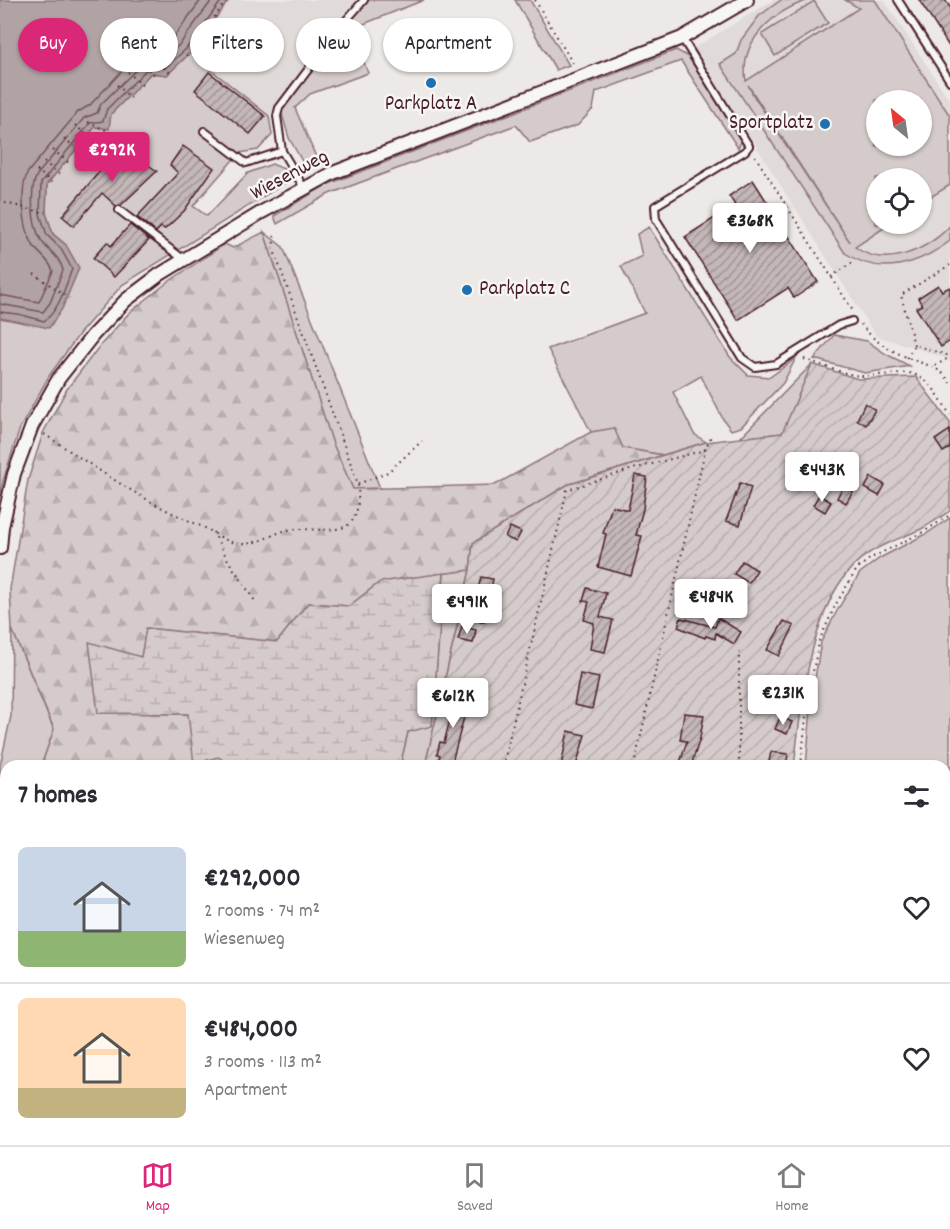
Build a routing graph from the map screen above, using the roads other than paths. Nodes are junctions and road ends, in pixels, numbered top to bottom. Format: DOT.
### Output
graph roads {
  1 [pos="364,0"];
  2 [pos="747,0"];
  3 [pos="898,0"];
  4 [pos="682,38"];
  5 [pos="950,81"];
  6 [pos="204,131"];
  7 [pos="282,151"];
  8 [pos="304,188"];
  9 [pos="119,210"];
  10 [pos="183,259"];
  11 [pos="855,320"];
  12 [pos="0,548"];
  1 -- 7 [label="lane"];
  2 -- 4 [label="street, Wiesenweg"];
  3 -- 5 [label="lane"];
  4 -- 8 [label="street, Wiesenweg"];
  4 -- 11 [label="lane"];
  6 -- 7 [label="lane"];
  7 -- 8 [label="lane"];
  8 -- 10 [label="street, Wiesenweg"];
  9 -- 10 [label="lane"];
  10 -- 12 [label="street, Wiesenweg"];
}
